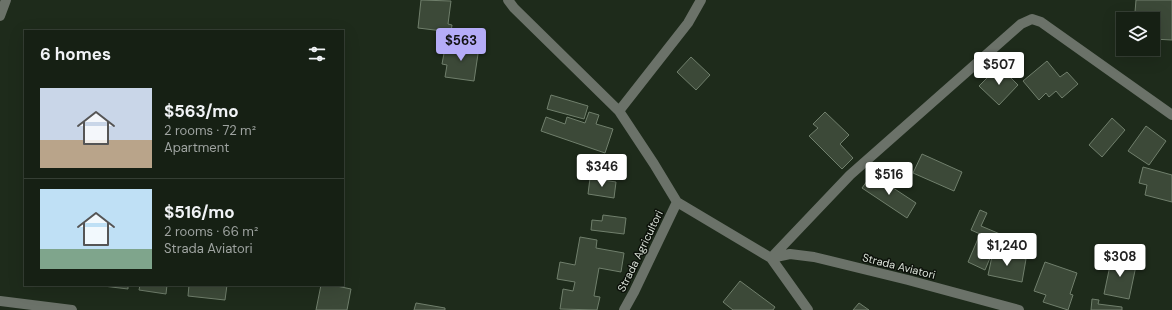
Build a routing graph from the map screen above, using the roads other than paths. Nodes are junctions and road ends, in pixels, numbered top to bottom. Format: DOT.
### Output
graph roads {
  1 [pos="6,0"];
  2 [pos="508,0"];
  3 [pos="701,0"];
  4 [pos="0,16"];
  5 [pos="619,112"];
  6 [pos="1172,115"];
  7 [pos="676,202"];
  8 [pos="771,258"];
  9 [pos="0,301"];
  10 [pos="72,310"];
  11 [pos="624,310"];
  12 [pos="808,310"];
  13 [pos="1019,310"];
  1 -- 4 [label="street"];
  2 -- 5 [label="street"];
  3 -- 5 [label="street"];
  5 -- 7 [label="street"];
  6 -- 8 [label="street"];
  7 -- 8 [label="street"];
  7 -- 11 [label="street, Strada Agricultori"];
  8 -- 12 [label="street"];
  8 -- 13 [label="street, Strada Aviatori"];
  9 -- 10 [label="street"];
}
